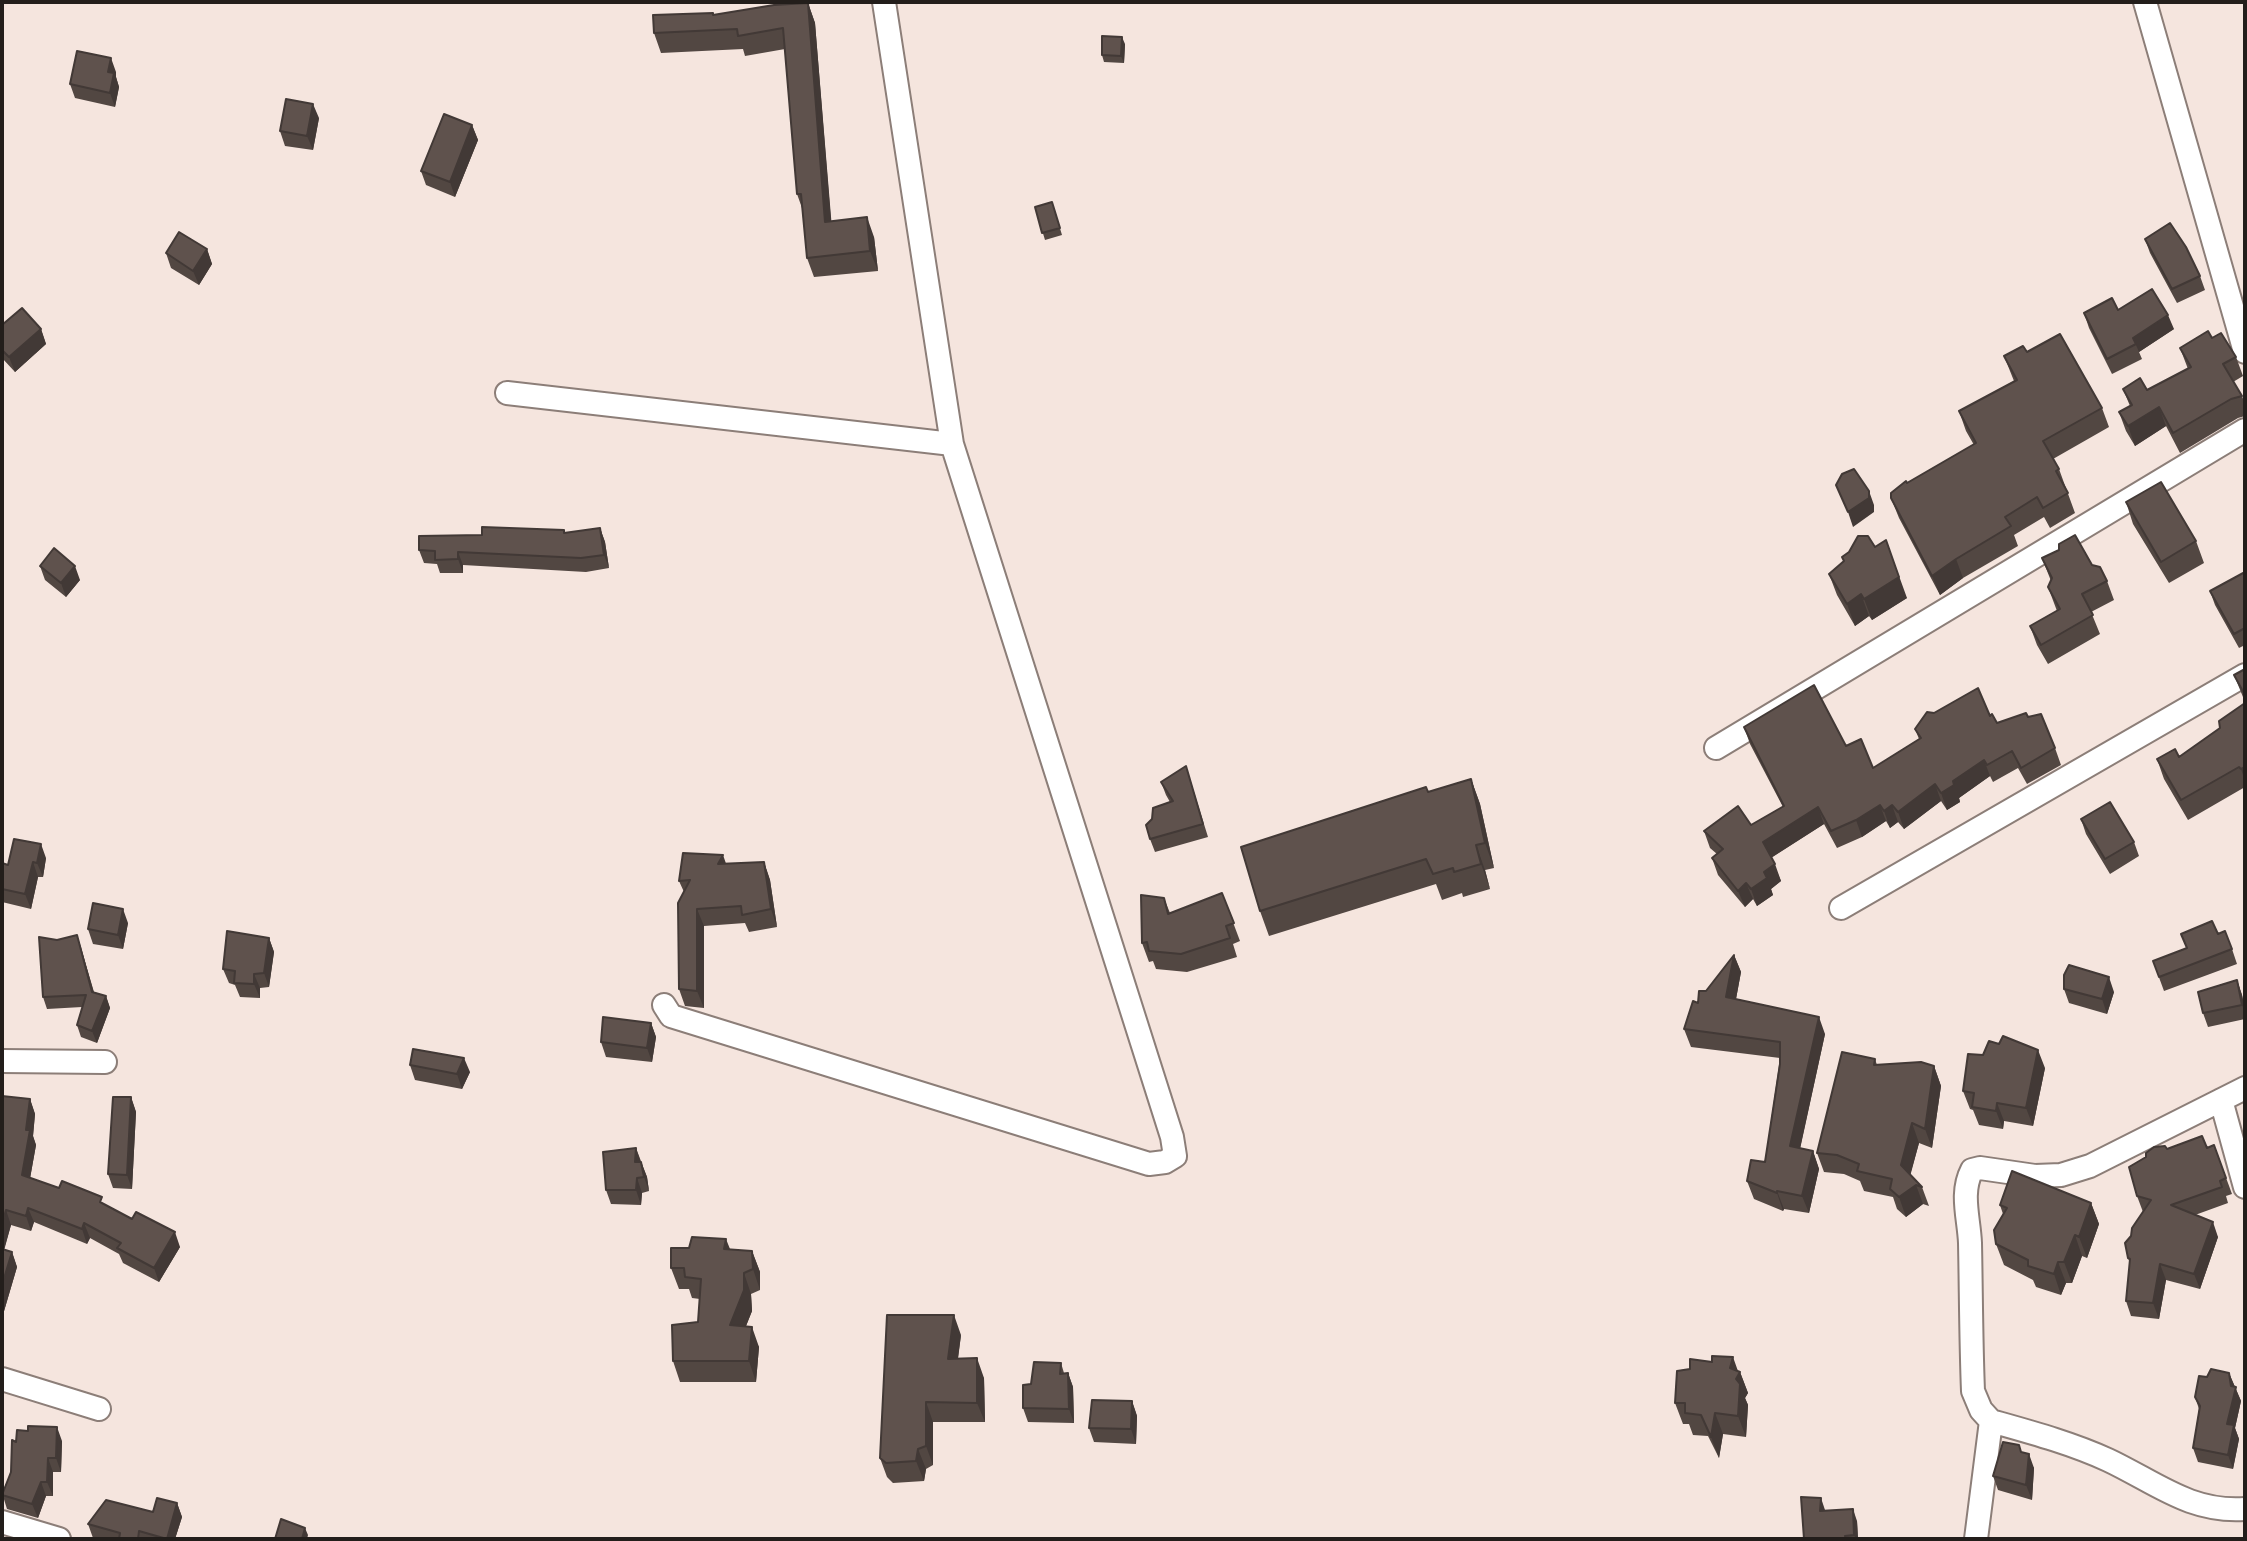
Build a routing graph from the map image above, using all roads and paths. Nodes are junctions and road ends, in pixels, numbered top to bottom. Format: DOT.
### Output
graph roads {
  1 [pos="884,2"];
  2 [pos="2145,2"];
  3 [pos="2245,352"];
  4 [pos="507,393"];
  5 [pos="2245,430"];
  6 [pos="952,444"];
  7 [pos="2245,675"];
  8 [pos="1716,748"];
  9 [pos="1841,908"];
  10 [pos="664,1005"];
  11 [pos="2,1061"];
  12 [pos="105,1062"];
  13 [pos="2245,1088"];
  14 [pos="2221,1100"];
  15 [pos="2245,1187"];
  16 [pos="2,1379"];
  17 [pos="99,1409"];
  18 [pos="1991,1421"];
  19 [pos="2245,1509"];
  20 [pos="2,1522"];
  21 [pos="59,1539"];
  22 [pos="1976,1539"];
  1 -- 6 [label="street"];
  2 -- 3 [label="street"];
  4 -- 6 [label="street"];
  5 -- 8 [label="street"];
  6 -- 10 [label="street"];
  7 -- 9 [label="street"];
  11 -- 12 [label="street"];
  13 -- 14 [label="street"];
  14 -- 15 [label="street"];
  14 -- 18 [label="street"];
  16 -- 17 [label="street"];
  18 -- 19 [label="street"];
  18 -- 22 [label="street"];
  20 -- 21 [label="street"];
}
